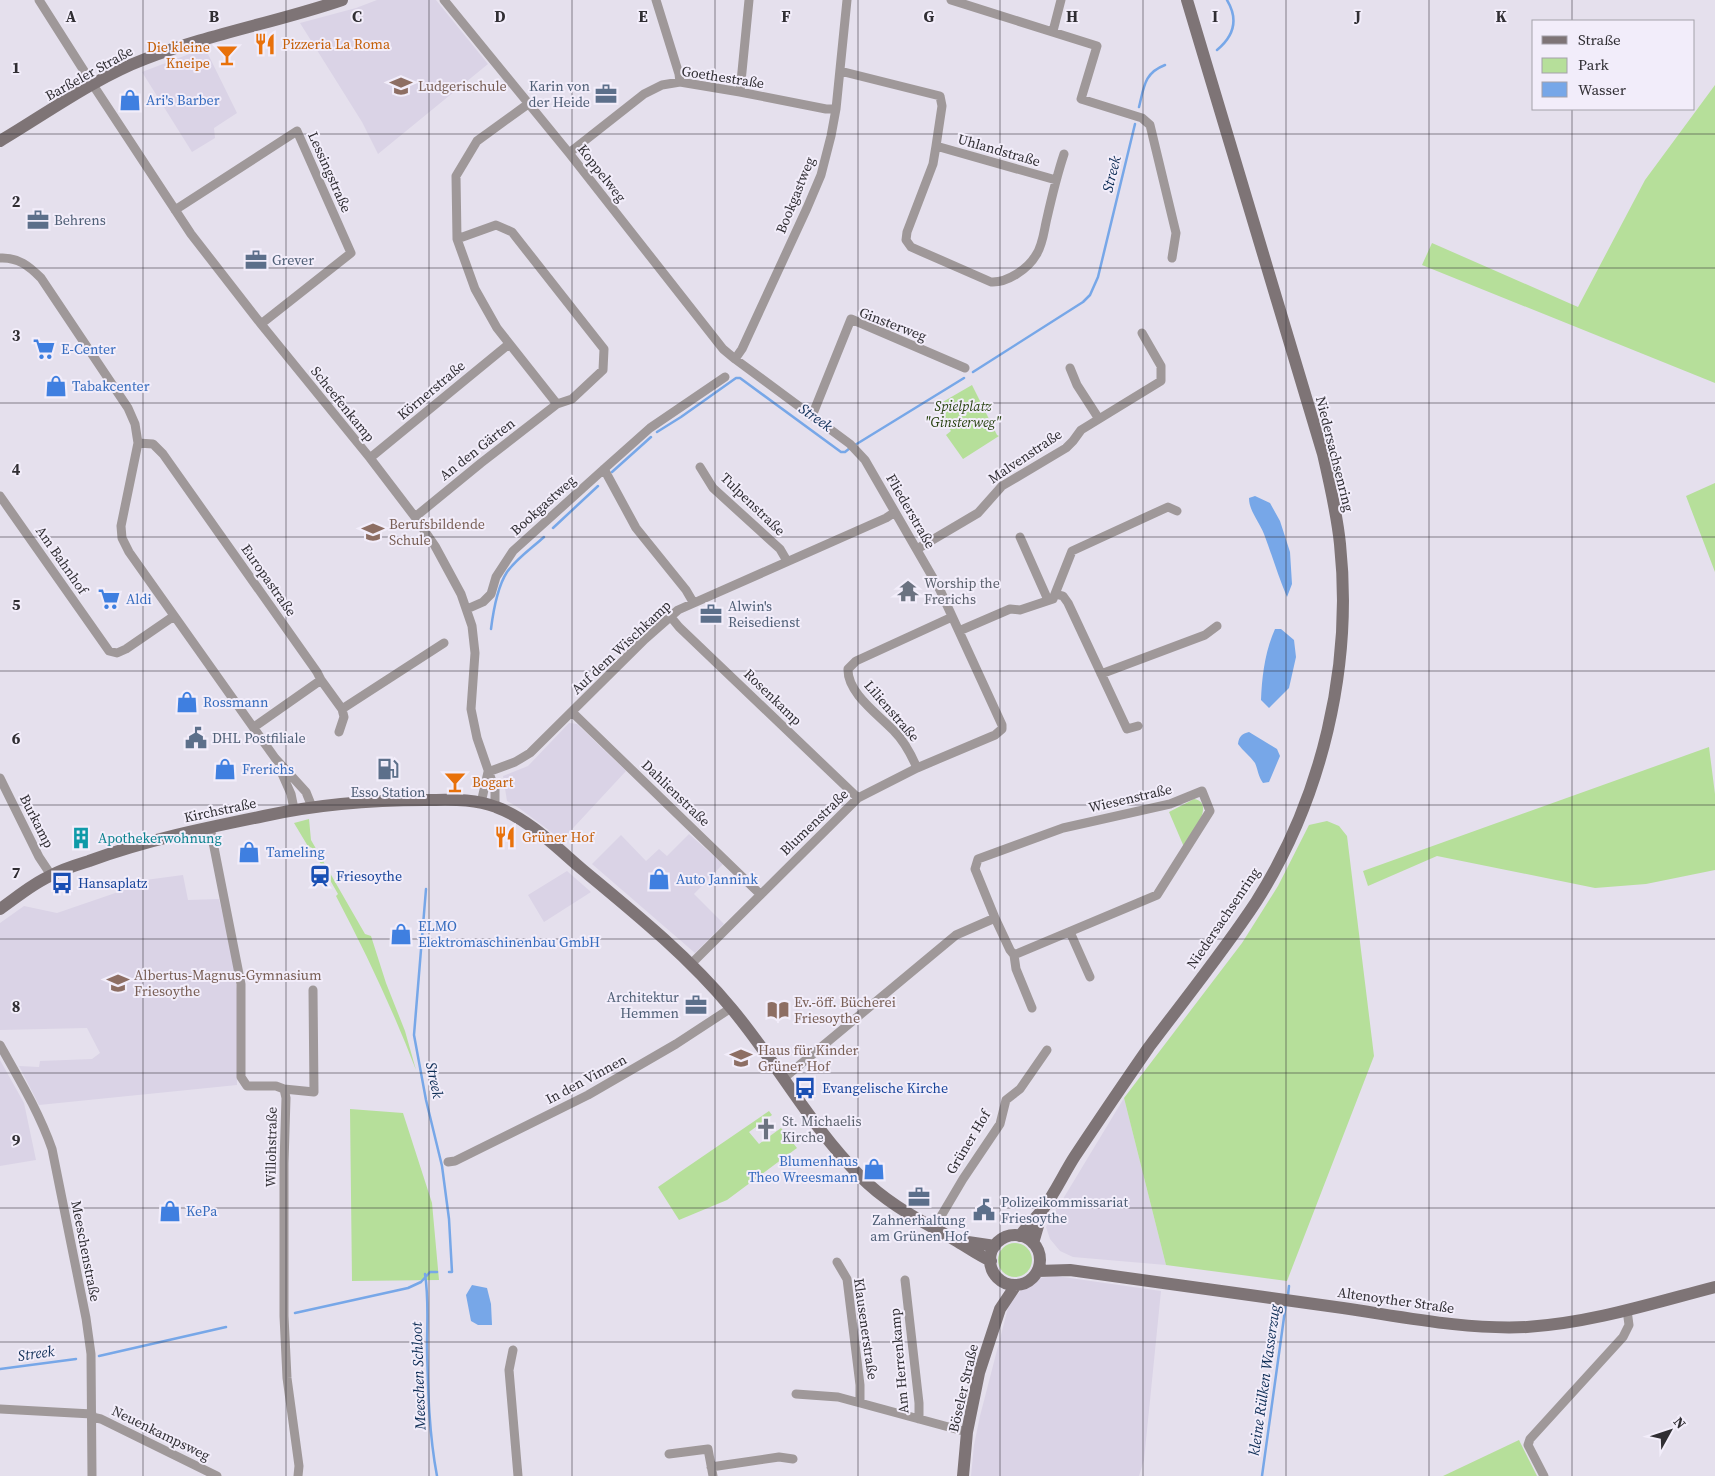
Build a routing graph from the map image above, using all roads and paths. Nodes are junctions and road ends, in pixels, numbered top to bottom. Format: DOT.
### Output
graph roads {
  1 [pos="52,0"];
  2 [pos="342,0"];
  3 [pos="444,0"];
  4 [pos="656,0"];
  5 [pos="749,0"];
  6 [pos="847,0"];
  7 [pos="951,0"];
  8 [pos="1061,0"];
  9 [pos="1187,0"];
  10 [pos="41,3"];
  11 [pos="324,3"];
  12 [pos="1052,32"];
  13 [pos="840,71"];
  14 [pos="680,82"];
  15 [pos="93,85"];
  16 [pos="740,92"];
  17 [pos="528,104"];
  18 [pos="836,109"];
  19 [pos="0,141"];
  20 [pos="936,146"];
  21 [pos="569,153"];
  22 [pos="1064,154"];
  23 [pos="1056,180"];
  24 [pos="175,210"];
  25 [pos="457,239"];
  26 [pos="0,258"];
  27 [pos="1172,258"];
  28 [pos="261,324"];
  29 [pos="1142,333"];
  30 [pos="509,344"];
  31 [pos="737,361"];
  32 [pos="965,368"];
  33 [pos="1070,368"];
  34 [pos="724,377"];
  35 [pos="556,404"];
  36 [pos="812,416"];
  37 [pos="1099,419"];
  38 [pos="138,442"];
  39 [pos="370,458"];
  40 [pos="700,467"];
  41 [pos="604,469"];
  42 [pos="0,496"];
  43 [pos="1177,511"];
  44 [pos="895,512"];
  45 [pos="415,517"];
  46 [pos="1020,537"];
  47 [pos="917,549"];
  48 [pos="788,561"];
  49 [pos="1052,597"];
  50 [pos="693,602"];
  51 [pos="467,609"];
  52 [pos="174,616"];
  53 [pos="670,616"];
  54 [pos="952,617"];
  55 [pos="1218,626"];
  56 [pos="959,631"];
  57 [pos="444,643"];
  58 [pos="1101,674"];
  59 [pos="321,680"];
  60 [pos="342,710"];
  61 [pos="572,712"];
  62 [pos="1001,720"];
  63 [pos="1138,726"];
  64 [pos="254,727"];
  65 [pos="339,732"];
  66 [pos="275,758"];
  67 [pos="917,768"];
  68 [pos="488,772"];
  69 [pos="0,778"];
  70 [pos="858,798"];
  71 [pos="481,802"];
  72 [pos="312,806"];
  73 [pos="495,806"];
  74 [pos="294,809"];
  75 [pos="210,827"];
  76 [pos="51,875"];
  77 [pos="760,894"];
  78 [pos="0,909"];
  79 [pos="996,918"];
  80 [pos="1070,932"];
  81 [pos="1014,955"];
  82 [pos="691,964"];
  83 [pos="1090,977"];
  84 [pos="313,990"];
  85 [pos="731,1008"];
  86 [pos="1032,1008"];
  87 [pos="0,1045"];
  88 [pos="1047,1050"];
  89 [pos="784,1078"];
  90 [pos="284,1089"];
  91 [pos="448,1162"];
  92 [pos="1043,1208"];
  93 [pos="934,1228"];
  94 [pos="1020,1236"];
  95 [pos="956,1240"];
  96 [pos="1033,1243"];
  97 [pos="995,1246"];
  98 [pos="1040,1257"];
  99 [pos="837,1262"];
  100 [pos="991,1262"];
  101 [pos="1070,1270"];
  102 [pos="1038,1271"];
  103 [pos="905,1280"];
  104 [pos="1000,1280"];
  105 [pos="1016,1285"];
  106 [pos="1715,1287"];
  107 [pos="1000,1309"];
  108 [pos="1627,1310"];
  109 [pos="513,1350"];
  110 [pos="796,1394"];
  111 [pos="860,1402"];
  112 [pos="0,1409"];
  113 [pos="92,1416"];
  114 [pos="919,1419"];
  115 [pos="967,1432"];
  116 [pos="669,1454"];
  117 [pos="793,1459"];
  118 [pos="712,1471"];
  119 [pos="92,1476"];
  120 [pos="218,1476"];
  121 [pos="298,1476"];
  122 [pos="518,1476"];
  123 [pos="963,1476"];
  124 [pos="1544,1476"];
  1 -- 10 [label="street"];
  2 -- 11 [label="main road, Barßeler Straße"];
  3 -- 17 [label="street, Koppelweg"];
  4 -- 14 [label="street"];
  5 -- 16 [label="street"];
  6 -- 13 [label="street, Bookgastweg"];
  7 -- 12 [label="street"];
  8 -- 12 [label="street"];
  9 -- 92 [label="main road, Niedersachsenring"];
  10 -- 15 [label="street, Scheefenkamp"];
  11 -- 15 [label="main road, Barßeler Straße"];
  12 -- 27 [label="street"];
  13 -- 18 [label="street, Bookgastweg"];
  13 -- 20 [label="street, Uhlandstraße"];
  14 -- 16 [label="street, Goethestraße"];
  14 -- 21 [label="street, Goethestraße"];
  15 -- 19 [label="main road, Barßeler Straße"];
  15 -- 24 [label="street, Scheefenkamp"];
  16 -- 18 [label="street, Goethestraße"];
  17 -- 21 [label="street, Koppelweg"];
  17 -- 25 [label="street"];
  18 -- 31 [label="street, Bookgastweg"];
  20 -- 23 [label="street, Uhlandstraße"];
  20 -- 23 [label="street, Uhlandstraße"];
  21 -- 31 [label="street, Koppelweg"];
  22 -- 23 [label="street, Uhlandstraße"];
  24 -- 28 [label="street, Scheefenkamp"];
  24 -- 28 [label="street, Lessingstraße"];
  25 -- 30 [label="street"];
  25 -- 35 [label="street, An den Gärten"];
  26 -- 38 [label="street"];
  28 -- 39 [label="street, Scheefenkamp"];
  29 -- 37 [label="street, Malvenstraße"];
  30 -- 35 [label="street"];
  30 -- 39 [label="street, Körnerstraße"];
  31 -- 36 [label="street, Fliederstraße"];
  32 -- 36 [label="street, Ginsterweg"];
  33 -- 37 [label="street"];
  34 -- 41 [label="street, Bookgastweg"];
  35 -- 45 [label="street, An den Gärten"];
  36 -- 44 [label="street, Fliederstraße"];
  37 -- 47 [label="street, Malvenstraße"];
  38 -- 52 [label="street"];
  38 -- 59 [label="street, Europastraße"];
  39 -- 45 [label="street, Scheefenkamp"];
  40 -- 48 [label="street, Tulpenstraße"];
  41 -- 50 [label="street"];
  41 -- 51 [label="street, Bookgastweg"];
  42 -- 52 [label="street, Am Bahnhof"];
  43 -- 49 [label="street"];
  44 -- 47 [label="street, Fliederstraße"];
  44 -- 48 [label="street, Auf dem Wischkamp"];
  45 -- 51 [label="street, Scheefenkamp"];
  46 -- 49 [label="street"];
  47 -- 54 [label="street, Fliederstraße"];
  48 -- 50 [label="street, Auf dem Wischkamp"];
  49 -- 56 [label="street"];
  49 -- 58 [label="street"];
  50 -- 53 [label="street, Auf dem Wischkamp"];
  51 -- 68 [label="street, Scheefenkamp"];
  52 -- 64 [label="street"];
  53 -- 61 [label="street, Auf dem Wischkamp"];
  53 -- 70 [label="street, Rosenkamp"];
  54 -- 56 [label="street, Fliederstraße"];
  54 -- 67 [label="street, Lilienstraße"];
  55 -- 58 [label="street"];
  56 -- 62 [label="street, Fliederstraße"];
  57 -- 60 [label="street"];
  58 -- 63 [label="street"];
  59 -- 60 [label="street, Europastraße"];
  59 -- 64 [label="street"];
  60 -- 65 [label="street"];
  61 -- 68 [label="street, Auf dem Wischkamp"];
  61 -- 77 [label="street, Dahlienstraße"];
  62 -- 67 [label="street, Blumenstraße"];
  64 -- 66 [label="street"];
  66 -- 72 [label="street"];
  66 -- 74 [label="street"];
  67 -- 70 [label="street, Blumenstraße"];
  68 -- 71 [label="street"];
  68 -- 73 [label="street, Scheefenkamp"];
  69 -- 76 [label="street, Burkamp"];
  70 -- 77 [label="street, Blumenstraße"];
  71 -- 72 [label="main road"];
  71 -- 73 [label="main road"];
  72 -- 74 [label="main road, Kirchstraße"];
  73 -- 82 [label="main road"];
  74 -- 75 [label="main road, Kirchstraße"];
  75 -- 76 [label="main road, Kirchstraße"];
  75 -- 90 [label="street, Willohstraße"];
  76 -- 78 [label="main road, Kirchstraße"];
  77 -- 82 [label="street, Blumenstraße"];
  79 -- 80 [label="street, Wiesenstraße"];
  79 -- 81 [label="street, Wiesenstraße"];
  79 -- 89 [label="street"];
  80 -- 81 [label="street, Wiesenstraße"];
  80 -- 83 [label="street"];
  81 -- 86 [label="street, Wiesenstraße"];
  82 -- 85 [label="main road"];
  84 -- 90 [label="street"];
  85 -- 89 [label="main road"];
  85 -- 91 [label="street, In den Vinnen"];
  87 -- 113 [label="street, Meeschenstraße"];
  88 -- 93 [label="street, Grüner Hof"];
  89 -- 93 [label="main road"];
  90 -- 121 [label="street, Willohstraße"];
  92 -- 94 [label="main road, Niedersachsenring"];
  92 -- 96 [label="main road, Niedersachsenring"];
  93 -- 95 [label="main road"];
  94 -- 96 [label="main road"];
  94 -- 97 [label="main road"];
  95 -- 97 [label="main road"];
  95 -- 100 [label="main road"];
  96 -- 98 [label="main road"];
  97 -- 100 [label="main road"];
  98 -- 101 [label="main road, Altenoyther Straße"];
  98 -- 102 [label="main road"];
  99 -- 111 [label="street, Klausenerstraße"];
  100 -- 104 [label="main road"];
  101 -- 102 [label="main road, Altenoyther Straße"];
  101 -- 108 [label="main road, Altenoyther Straße"];
  102 -- 105 [label="main road"];
  103 -- 114 [label="street, Am Herrenkamp"];
  104 -- 105 [label="main road"];
  104 -- 107 [label="main road, Böseler Straße"];
  105 -- 107 [label="main road, Böseler Straße"];
  106 -- 108 [label="main road, Altenoyther Straße"];
  107 -- 115 [label="main road, Böseler Straße"];
  108 -- 124 [label="street"];
  109 -- 122 [label="street"];
  110 -- 111 [label="street"];
  111 -- 114 [label="street"];
  112 -- 113 [label="street, Neuenkampsweg"];
  113 -- 119 [label="street, Meeschenstraße"];
  113 -- 120 [label="street, Neuenkampsweg"];
  114 -- 115 [label="street, Am Herrenkamp"];
  115 -- 123 [label="main road, Böseler Straße"];
  116 -- 118 [label="street"];
  117 -- 118 [label="street"];
}
